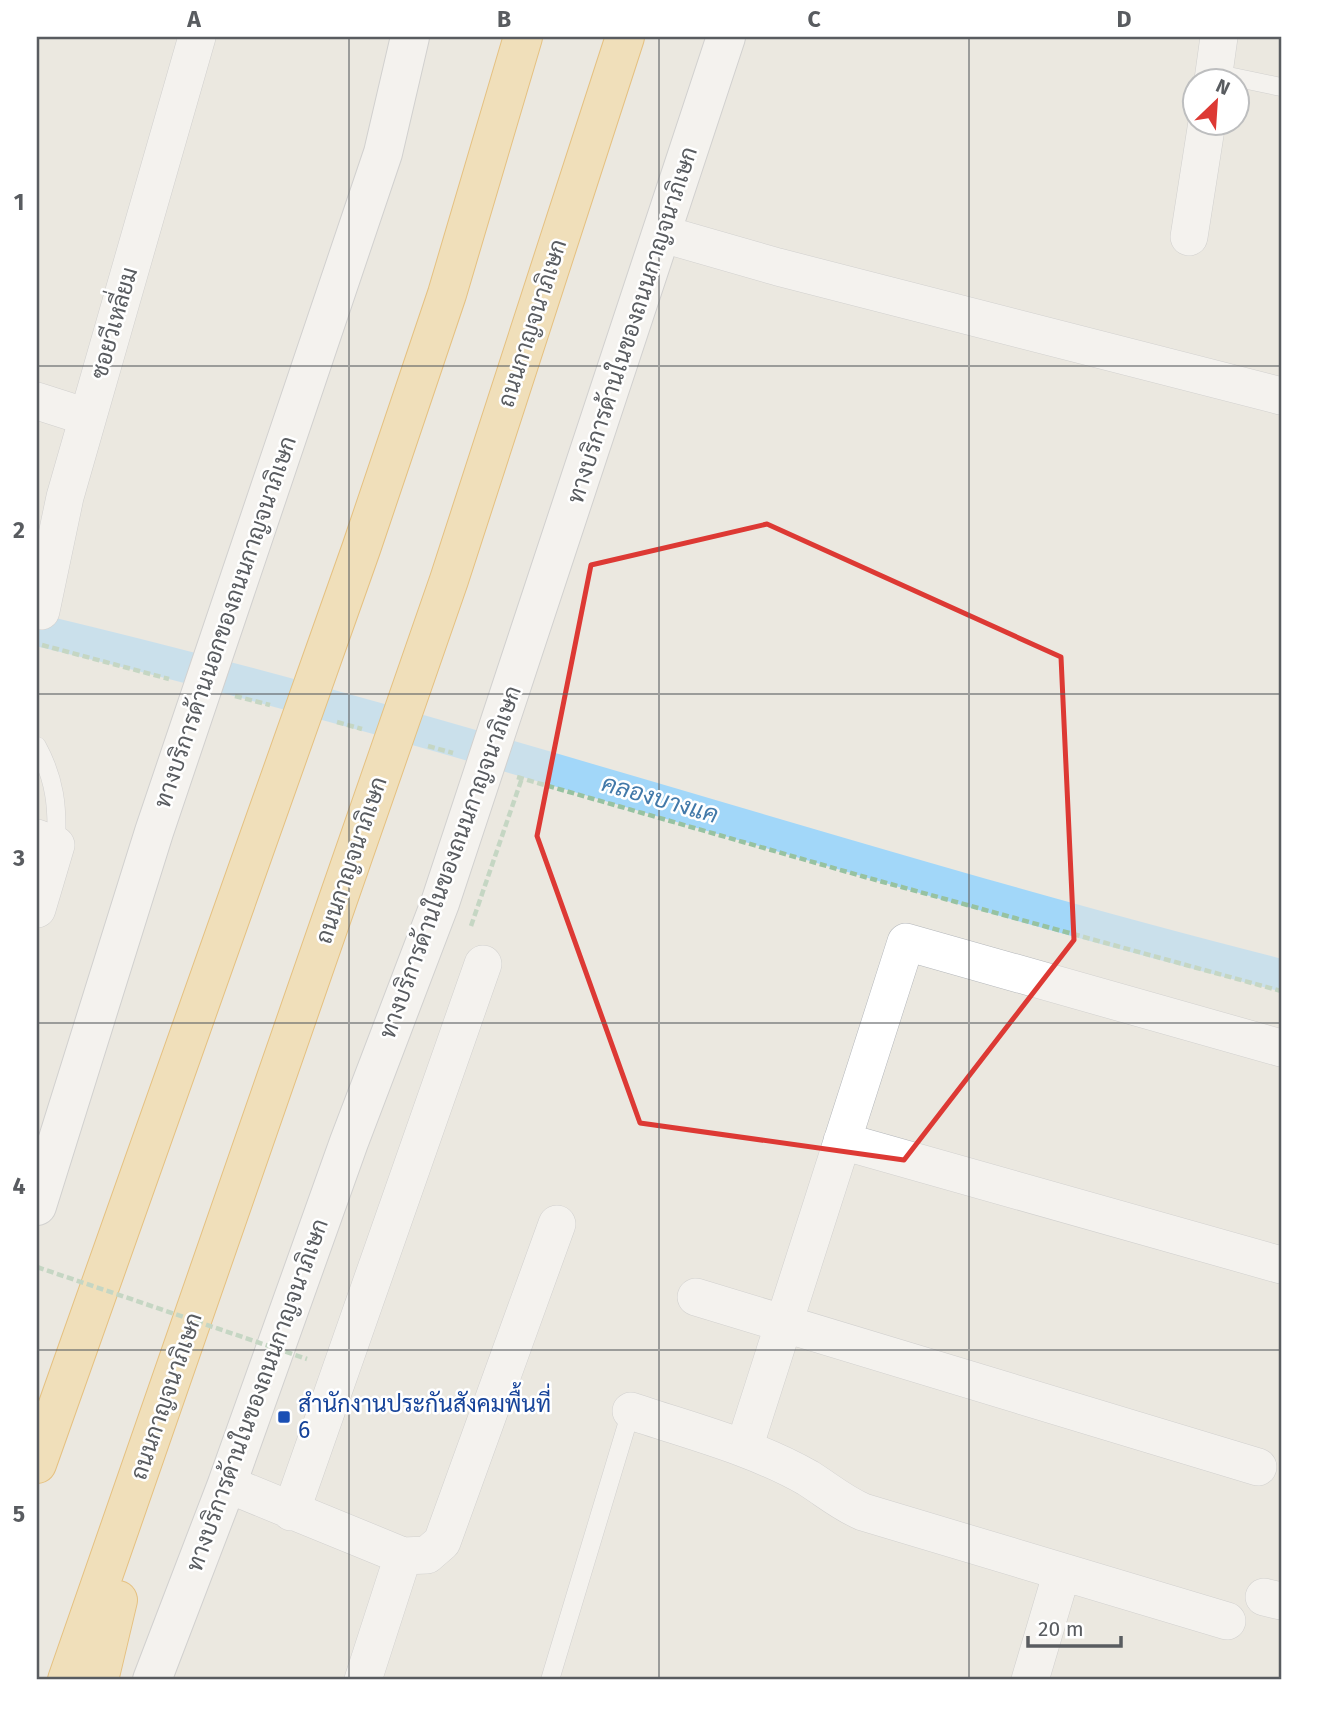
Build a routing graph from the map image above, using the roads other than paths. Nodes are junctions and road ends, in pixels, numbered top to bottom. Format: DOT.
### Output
graph roads {
  1 [pos="197,37"];
  2 [pos="394,37"];
  3 [pos="410,37"];
  4 [pos="523,37"];
  5 [pos="625,37"];
  6 [pos="726,37"];
  7 [pos="1219,37"];
  8 [pos="1215,66"];
  9 [pos="1252,83"];
  10 [pos="1281,87"];
  11 [pos="1205,136"];
  12 [pos="383,153"];
  13 [pos="1191,229"];
  14 [pos="663,234"];
  15 [pos="1281,396"];
  16 [pos="37,401"];
  17 [pos="87,417"];
  18 [pos="39,627"];
  19 [pos="37,746"];
  20 [pos="46,842"];
  21 [pos="37,909"];
  22 [pos="484,964"];
  23 [pos="1281,1048"];
  24 [pos="842,1141"];
  25 [pos="37,1206"];
  26 [pos="557,1224"];
  27 [pos="1281,1265"];
  28 [pos="696,1297"];
  29 [pos="783,1324"];
  30 [pos="169,1390"];
  31 [pos="631,1411"];
  32 [pos="744,1448"];
  33 [pos="37,1464"];
  34 [pos="1258,1466"];
  35 [pos="227,1484"];
  36 [pos="291,1512"];
  37 [pos="403,1556"];
  38 [pos="1062,1572"];
  39 [pos="1227,1621"];
  40 [pos="67,1680"];
  41 [pos="99,1680"];
  42 [pos="152,1680"];
  43 [pos="363,1680"];
  44 [pos="550,1680"];
  45 [pos="1030,1680"];
  1 -- 17 [label="street, ซอยวีเหลี่ยม"];
  2 -- 12 [label="street"];
  3 -- 12 [label="main road, ทางบริการด้านนอกของถนนกาญจนาภิเษก"];
  4 -- 33 [label="highway"];
  5 -- 30 [label="highway, ถนนกาญจนาภิเษก"];
  6 -- 14 [label="main road, ทางบริการด้านในของถนนกาญจนาภิเษก"];
  7 -- 8 [label="street"];
  9 -- 10 [label="lane"];
  11 -- 13 [label="street"];
  12 -- 25 [label="main road, ทางบริการด้านนอกของถนนกาญจนาภิเษก"];
  14 -- 15 [label="street"];
  14 -- 35 [label="main road, ทางบริการด้านในของถนนกาญจนาภิเษก"];
  16 -- 17 [label="street"];
  17 -- 18 [label="street, ซอยวีเหลี่ยม"];
  19 -- 20 [label="lane"];
  20 -- 21 [label="street"];
  22 -- 36 [label="street"];
  23 -- 24 [label="street"];
  24 -- 27 [label="street"];
  24 -- 29 [label="street"];
  26 -- 37 [label="street"];
  28 -- 29 [label="street"];
  29 -- 32 [label="street"];
  29 -- 34 [label="street"];
  30 -- 40 [label="highway, ถนนกาญจนาภิเษก"];
  30 -- 41 [label="highway"];
  31 -- 32 [label="street"];
  31 -- 44 [label="lane"];
  32 -- 38 [label="street"];
  35 -- 36 [label="street"];
  35 -- 42 [label="main road, ทางบริการด้านในของถนนกาญจนาภิเษก"];
  36 -- 37 [label="street"];
  37 -- 43 [label="street"];
  38 -- 39 [label="street"];
  38 -- 45 [label="street"];
}
